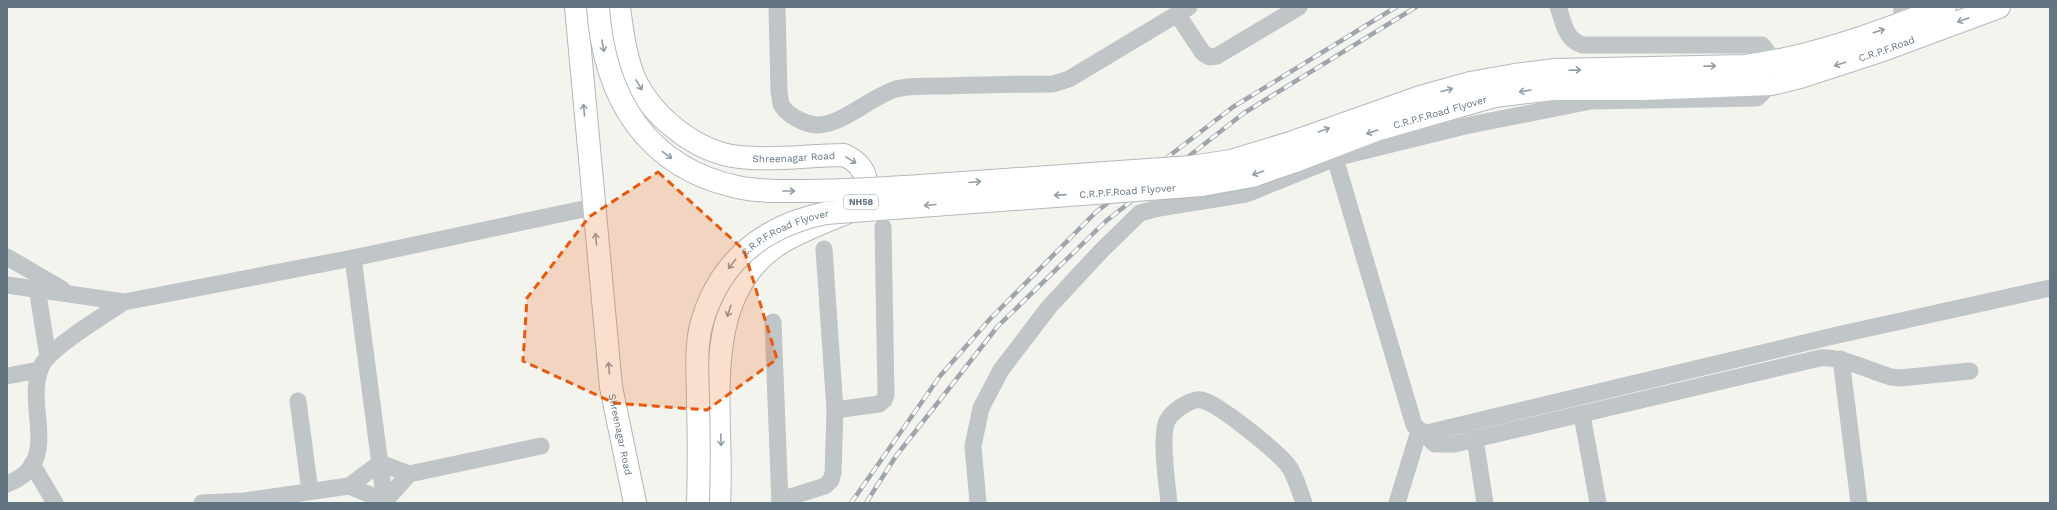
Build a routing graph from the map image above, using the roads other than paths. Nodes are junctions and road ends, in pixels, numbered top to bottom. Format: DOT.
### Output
graph roads {
  1 [pos="576,7"];
  2 [pos="598,7"];
  3 [pos="619,7"];
  4 [pos="778,7"];
  5 [pos="1299,7"];
  6 [pos="1558,7"];
  7 [pos="1945,7"];
  8 [pos="1999,7"];
  9 [pos="1183,10"];
  10 [pos="1901,16"];
  11 [pos="1775,62"];
  12 [pos="1771,84"];
  13 [pos="1335,158"];
  14 [pos="593,207"];
  15 [pos="883,227"];
  16 [pos="824,249"];
  17 [pos="7,257"];
  18 [pos="353,258"];
  19 [pos="10,280"];
  20 [pos="37,288"];
  21 [pos="2050,288"];
  22 [pos="70,293"];
  23 [pos="124,302"];
  24 [pos="773,322"];
  25 [pos="1841,359"];
  26 [pos="44,364"];
  27 [pos="1970,371"];
  28 [pos="7,376"];
  29 [pos="298,401"];
  30 [pos="835,410"];
  31 [pos="1582,414"];
  32 [pos="1419,431"];
  33 [pos="1475,439"];
  34 [pos="541,446"];
  35 [pos="380,463"];
  36 [pos="32,464"];
  37 [pos="409,474"];
  38 [pos="7,484"];
  39 [pos="349,486"];
  40 [pos="310,491"];
  41 [pos="244,502"];
  42 [pos="385,502"];
  43 [pos="780,502"];
  44 [pos="54,503"];
  45 [pos="202,503"];
  46 [pos="634,503"];
  47 [pos="698,503"];
  48 [pos="719,503"];
  49 [pos="978,503"];
  50 [pos="1168,503"];
  51 [pos="1304,503"];
  52 [pos="1397,503"];
  53 [pos="1485,503"];
  54 [pos="1598,503"];
  55 [pos="1859,503"];
  14 -- 1 [label="main road, Shreenagar Road, one-way"];
  2 -- 11 [label="main road, C.R.P.F.Road Flyover, one-way, bridge"];
  3 -- 48 [label="main road, Shreenagar Road / NH58, one-way"];
  4 -- 9 [label="street"];
  5 -- 9 [label="street"];
  6 -- 11 [label="street"];
  7 -- 10 [label="main road, C.R.P.F.Road"];
  8 -- 12 [label="main road, C.R.P.F.Road, one-way"];
  11 -- 10 [label="main road, C.R.P.F.Road, one-way"];
  11 -- 12 [label="street"];
  12 -- 13 [label="street"];
  12 -- 47 [label="main road, C.R.P.F.Road Flyover, one-way, bridge"];
  13 -- 32 [label="street"];
  13 -- 49 [label="street"];
  14 -- 18 [label="street"];
  46 -- 14 [label="main road, Shreenagar Road, one-way"];
  15 -- 30 [label="street"];
  16 -- 30 [label="street"];
  17 -- 22 [label="street"];
  18 -- 23 [label="street"];
  18 -- 35 [label="street"];
  19 -- 20 [label="street"];
  20 -- 22 [label="street"];
  20 -- 26 [label="street"];
  21 -- 32 [label="street"];
  22 -- 23 [label="street"];
  23 -- 26 [label="street"];
  24 -- 43 [label="street"];
  25 -- 27 [label="street"];
  25 -- 31 [label="street"];
  25 -- 55 [label="street"];
  26 -- 28 [label="street"];
  26 -- 36 [label="street"];
  29 -- 40 [label="street"];
  30 -- 43 [label="street"];
  31 -- 33 [label="street"];
  31 -- 54 [label="street"];
  32 -- 33 [label="street"];
  32 -- 52 [label="street"];
  33 -- 53 [label="street"];
  34 -- 37 [label="street"];
  35 -- 37 [label="street"];
  35 -- 39 [label="street"];
  35 -- 42 [label="street"];
  36 -- 38 [label="street"];
  36 -- 44 [label="street"];
  37 -- 42 [label="street"];
  39 -- 40 [label="street"];
  39 -- 42 [label="street"];
  40 -- 41 [label="street"];
  41 -- 45 [label="street"];
  50 -- 51 [label="street"];
}
